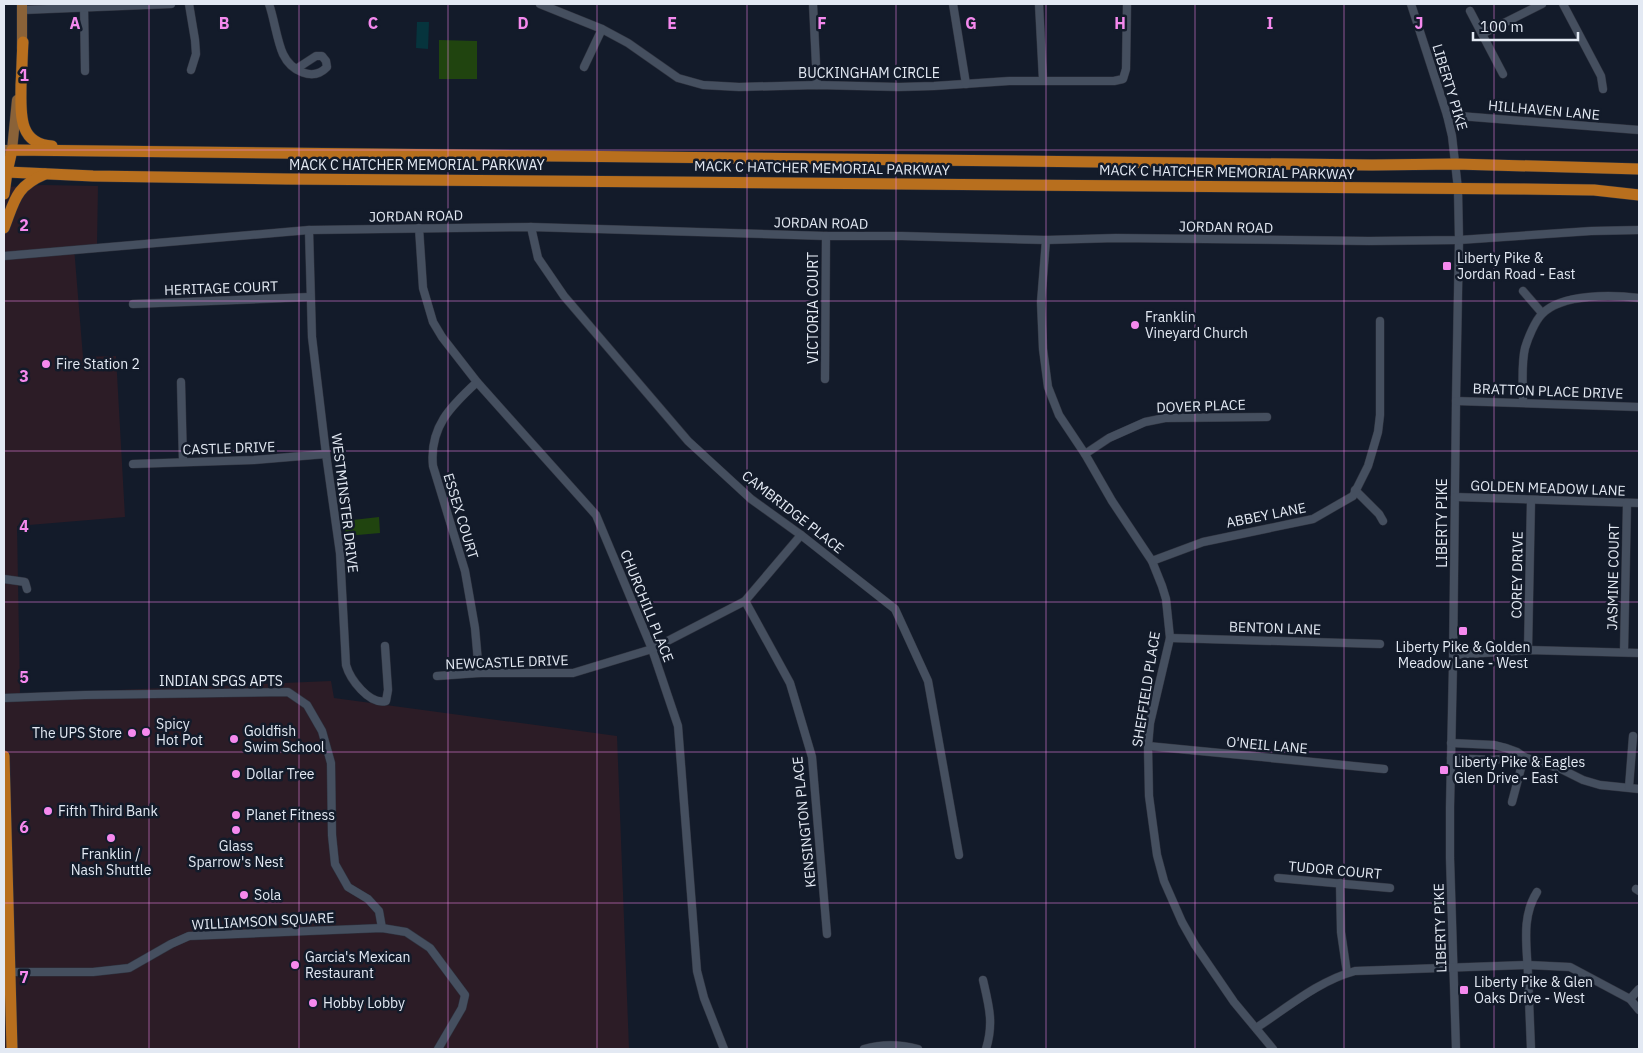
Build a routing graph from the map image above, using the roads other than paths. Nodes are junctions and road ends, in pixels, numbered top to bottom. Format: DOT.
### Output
graph roads {
  1 [pos="171,4"];
  2 [pos="189,4"];
  3 [pos="270,4"];
  4 [pos="540,4"];
  5 [pos="813,4"];
  6 [pos="953,4"];
  7 [pos="1039,4"];
  8 [pos="1127,4"];
  9 [pos="1410,4"];
  10 [pos="1542,4"];
  11 [pos="1563,4"];
  12 [pos="84,6"];
  13 [pos="23,7"];
  14 [pos="560,8"];
  15 [pos="1470,11"];
  16 [pos="602,29"];
  17 [pos="1482,34"];
  18 [pos="23,42"];
  19 [pos="584,67"];
  20 [pos="296,69"];
  21 [pos="191,70"];
  22 [pos="85,72"];
  23 [pos="1503,74"];
  24 [pos="1043,80"];
  25 [pos="966,84"];
  26 [pos="817,85"];
  27 [pos="1603,89"];
  28 [pos="1447,114"];
  29 [pos="1639,130"];
  30 [pos="8,150"];
  31 [pos="140,151"];
  32 [pos="1456,164"];
  33 [pos="1639,168"];
  34 [pos="5,172"];
  35 [pos="46,174"];
  36 [pos="1458,188"];
  37 [pos="4,194"];
  38 [pos="1639,195"];
  39 [pos="531,227"];
  40 [pos="4,228"];
  41 [pos="419,228"];
  42 [pos="309,230"];
  43 [pos="1639,230"];
  44 [pos="826,236"];
  45 [pos="1046,240"];
  46 [pos="1460,240"];
  47 [pos="4,256"];
  48 [pos="1523,291"];
  49 [pos="310,297"];
  50 [pos="1639,298"];
  51 [pos="133,304"];
  52 [pos="1542,314"];
  53 [pos="1380,321"];
  54 [pos="825,379"];
  55 [pos="181,382"];
  56 [pos="477,382"];
  57 [pos="1456,401"];
  58 [pos="1523,402"];
  59 [pos="1639,407"];
  60 [pos="1268,416"];
  61 [pos="326,454"];
  62 [pos="1085,454"];
  63 [pos="183,462"];
  64 [pos="133,464"];
  65 [pos="1355,490"];
  66 [pos="1455,497"];
  67 [pos="1531,500"];
  68 [pos="1627,503"];
  69 [pos="1639,503"];
  70 [pos="1383,521"];
  71 [pos="801,534"];
  72 [pos="1152,561"];
  73 [pos="4,579"];
  74 [pos="27,589"];
  75 [pos="745,601"];
  76 [pos="1170,638"];
  77 [pos="1380,644"];
  78 [pos="386,646"];
  79 [pos="652,649"];
  80 [pos="1528,650"];
  81 [pos="1624,652"];
  82 [pos="1639,652"];
  83 [pos="1454,655"];
  84 [pos="479,673"];
  85 [pos="437,676"];
  86 [pos="4,698"];
  87 [pos="1633,736"];
  88 [pos="1451,743"];
  89 [pos="1148,746"];
  90 [pos="4,756"];
  91 [pos="1524,757"];
  92 [pos="1451,758"];
  93 [pos="1384,769"];
  94 [pos="1629,788"];
  95 [pos="1639,789"];
  96 [pos="1512,802"];
  97 [pos="959,854"];
  98 [pos="1278,878"];
  99 [pos="1340,883"];
  100 [pos="1390,888"];
  101 [pos="1537,892"];
  102 [pos="382,928"];
  103 [pos="827,934"];
  104 [pos="1528,965"];
  105 [pos="1453,967"];
  106 [pos="7,972"];
  107 [pos="1347,973"];
  108 [pos="983,980"];
  109 [pos="1639,989"];
  110 [pos="1630,999"];
  111 [pos="1639,1010"];
  112 [pos="1256,1028"];
  113 [pos="873,1048"];
  114 [pos="12,1049"];
  115 [pos="438,1049"];
  116 [pos="724,1049"];
  117 [pos="864,1049"];
  118 [pos="918,1049"];
  119 [pos="986,1049"];
  120 [pos="1273,1049"];
  121 [pos="1456,1049"];
  122 [pos="1531,1049"];
  1 -- 12 [label="street"];
  2 -- 21 [label="street"];
  3 -- 20 [label="street"];
  4 -- 14 [label="street, BUCKINGHAM CIRCLE"];
  5 -- 26 [label="street"];
  6 -- 25 [label="street"];
  7 -- 24 [label="street"];
  8 -- 24 [label="street, BUCKINGHAM CIRCLE"];
  9 -- 28 [label="street, LIBERTY PIKE"];
  10 -- 17 [label="street"];
  11 -- 27 [label="street"];
  12 -- 13 [label="street"];
  12 -- 22 [label="street"];
  13 -- 18 [label="main road"];
  14 -- 16 [label="street, BUCKINGHAM CIRCLE"];
  15 -- 17 [label="street"];
  16 -- 19 [label="street"];
  16 -- 26 [label="street, BUCKINGHAM CIRCLE"];
  17 -- 23 [label="street"];
  18 -- 30 [label="main road"];
  18 -- 31 [label="highway"];
  24 -- 25 [label="street, BUCKINGHAM CIRCLE"];
  25 -- 26 [label="street, BUCKINGHAM CIRCLE"];
  28 -- 29 [label="street, HILLHAVEN LANE"];
  28 -- 32 [label="street, LIBERTY PIKE"];
  30 -- 31 [label="highway, MACK C HATCHER MEMORIAL PARKWAY"];
  30 -- 34 [label="highway"];
  31 -- 32 [label="highway, MACK C HATCHER MEMORIAL PARKWAY"];
  32 -- 33 [label="highway, MACK C HATCHER MEMORIAL PARKWAY"];
  32 -- 36 [label="street, LIBERTY PIKE"];
  34 -- 35 [label="highway, MACK C HATCHER MEMORIAL PARKWAY"];
  34 -- 37 [label="highway"];
  35 -- 36 [label="highway, MACK C HATCHER MEMORIAL PARKWAY"];
  35 -- 40 [label="highway"];
  36 -- 38 [label="highway, MACK C HATCHER MEMORIAL PARKWAY"];
  36 -- 46 [label="street, LIBERTY PIKE"];
  39 -- 41 [label="street, JORDAN ROAD"];
  39 -- 44 [label="street, JORDAN ROAD"];
  39 -- 71 [label="street, CAMBRIDGE PLACE"];
  41 -- 42 [label="street, JORDAN ROAD"];
  41 -- 56 [label="street, CHURCHILL PLACE"];
  42 -- 47 [label="street, JORDAN ROAD"];
  42 -- 49 [label="street, WESTMINSTER DRIVE"];
  43 -- 46 [label="street, JORDAN ROAD"];
  44 -- 45 [label="street, JORDAN ROAD"];
  44 -- 54 [label="street, VICTORIA COURT"];
  45 -- 46 [label="street, JORDAN ROAD"];
  45 -- 62 [label="street, SHEFFIELD PLACE"];
  46 -- 57 [label="street, LIBERTY PIKE"];
  48 -- 52 [label="street"];
  49 -- 51 [label="street, HERITAGE COURT"];
  49 -- 61 [label="street, WESTMINSTER DRIVE"];
  50 -- 52 [label="street"];
  52 -- 58 [label="street"];
  53 -- 65 [label="street, ABBEY LANE"];
  55 -- 63 [label="street"];
  56 -- 79 [label="street, CHURCHILL PLACE"];
  56 -- 84 [label="street, ESSEX COURT"];
  57 -- 58 [label="street, BRATTON PLACE DRIVE"];
  57 -- 66 [label="street, LIBERTY PIKE"];
  58 -- 59 [label="street, BRATTON PLACE DRIVE"];
  60 -- 62 [label="street, DOVER PLACE"];
  61 -- 63 [label="street, CASTLE DRIVE"];
  61 -- 78 [label="street, WESTMINSTER DRIVE"];
  62 -- 72 [label="street, SHEFFIELD PLACE"];
  63 -- 64 [label="street, CASTLE DRIVE"];
  65 -- 70 [label="street"];
  65 -- 72 [label="street, ABBEY LANE"];
  66 -- 67 [label="street, GOLDEN MEADOW LANE"];
  66 -- 83 [label="street, LIBERTY PIKE"];
  67 -- 68 [label="street, GOLDEN MEADOW LANE"];
  67 -- 80 [label="street, COREY DRIVE"];
  68 -- 69 [label="street, GOLDEN MEADOW LANE"];
  68 -- 81 [label="street, JASMINE COURT"];
  71 -- 75 [label="street, NEWCASTLE DRIVE"];
  71 -- 97 [label="street, CAMBRIDGE PLACE"];
  72 -- 76 [label="street, SHEFFIELD PLACE"];
  73 -- 74 [label="street"];
  75 -- 79 [label="street, NEWCASTLE DRIVE"];
  75 -- 103 [label="street, KENSINGTON PLACE"];
  76 -- 77 [label="street, BENTON LANE"];
  76 -- 89 [label="street, SHEFFIELD PLACE"];
  79 -- 84 [label="street, NEWCASTLE DRIVE"];
  79 -- 116 [label="street, CHURCHILL PLACE"];
  80 -- 81 [label="street"];
  80 -- 83 [label="street"];
  81 -- 82 [label="street"];
  83 -- 88 [label="street, LIBERTY PIKE"];
  84 -- 85 [label="street, NEWCASTLE DRIVE"];
  86 -- 102 [label="street, INDIAN SPGS APTS"];
  87 -- 94 [label="street"];
  88 -- 91 [label="street"];
  88 -- 92 [label="street, LIBERTY PIKE"];
  89 -- 93 [label="street, O'NEIL LANE"];
  89 -- 112 [label="street, SHEFFIELD PLACE"];
  90 -- 106 [label="highway"];
  91 -- 92 [label="street"];
  91 -- 94 [label="street"];
  91 -- 96 [label="street"];
  92 -- 105 [label="street, LIBERTY PIKE"];
  94 -- 95 [label="street"];
  98 -- 99 [label="street, TUDOR COURT"];
  99 -- 100 [label="street, TUDOR COURT"];
  99 -- 107 [label="street"];
  101 -- 104 [label="street"];
  102 -- 106 [label="street, WILLIAMSON SQUARE"];
  102 -- 115 [label="street, WILLIAMSON SQUARE"];
  104 -- 105 [label="street"];
  104 -- 110 [label="street"];
  104 -- 122 [label="street"];
  105 -- 107 [label="street"];
  105 -- 121 [label="street, LIBERTY PIKE"];
  106 -- 114 [label="highway"];
  107 -- 112 [label="street"];
  108 -- 119 [label="street"];
  109 -- 110 [label="street"];
  110 -- 111 [label="street"];
  112 -- 120 [label="street, SHEFFIELD PLACE"];
  113 -- 117 [label="street"];
  113 -- 118 [label="street"];
}
